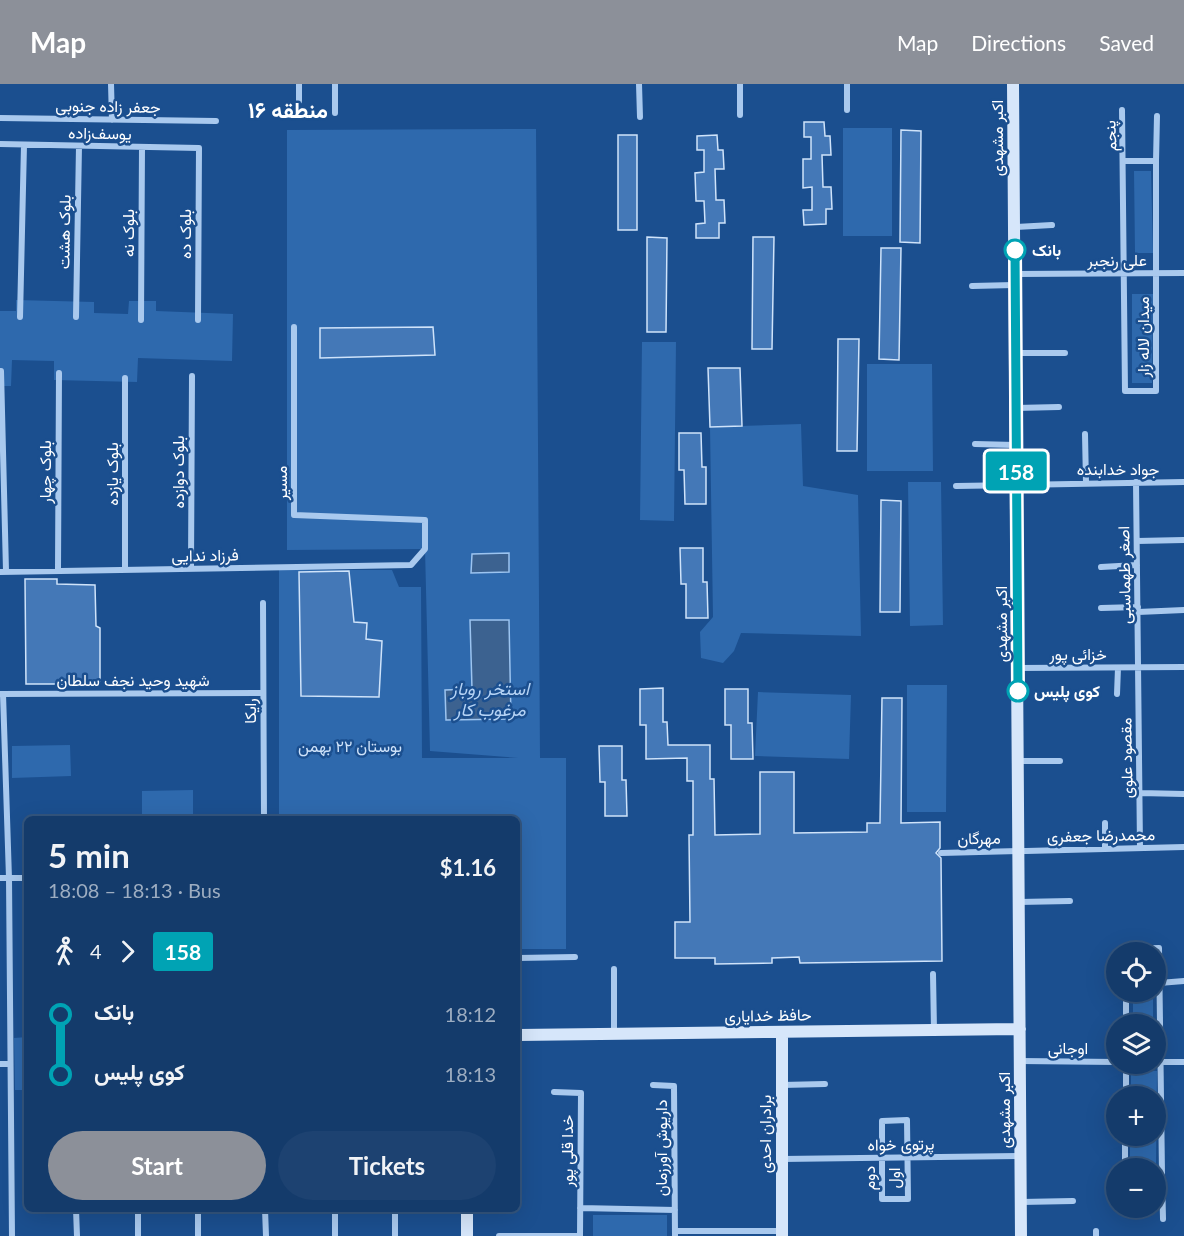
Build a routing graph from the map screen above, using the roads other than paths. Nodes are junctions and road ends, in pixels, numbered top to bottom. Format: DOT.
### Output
graph roads {
  1 [pos="111,84"];
  2 [pos="299,84"];
  3 [pos="335,84"];
  4 [pos="639,84"];
  5 [pos="740,84"];
  6 [pos="847,84"];
  7 [pos="1014,84"];
  8 [pos="299,100"];
  9 [pos="847,110"];
  10 [pos="1122,110"];
  11 [pos="335,113"];
  12 [pos="740,115"];
  13 [pos="1157,116"];
  14 [pos="640,117"];
  15 [pos="0,118"];
  16 [pos="112,120"];
  17 [pos="216,121"];
  18 [pos="0,144"];
  19 [pos="24,145"];
  20 [pos="79,146"];
  21 [pos="142,147"];
  22 [pos="199,148"];
  23 [pos="1125,161"];
  24 [pos="1156,161"];
  25 [pos="1052,225"];
  26 [pos="1014,227"];
  27 [pos="1184,273"];
  28 [pos="1156,274"];
  29 [pos="1125,275"];
  30 [pos="1015,279"];
  31 [pos="972,286"];
  32 [pos="20,317"];
  33 [pos="76,317"];
  34 [pos="141,320"];
  35 [pos="198,320"];
  36 [pos="294,327"];
  37 [pos="1065,352"];
  38 [pos="1015,353"];
  39 [pos="1,371"];
  40 [pos="58,373"];
  41 [pos="192,376"];
  42 [pos="125,378"];
  43 [pos="1059,406"];
  44 [pos="1016,408"];
  45 [pos="1085,434"];
  46 [pos="975,444"];
  47 [pos="1016,445"];
  48 [pos="1137,482"];
  49 [pos="1184,482"];
  50 [pos="1016,483"];
  51 [pos="1086,483"];
  52 [pos="956,486"];
  53 [pos="1184,540"];
  54 [pos="1137,541"];
  55 [pos="411,565"];
  56 [pos="1137,565"];
  57 [pos="1101,567"];
  58 [pos="191,568"];
  59 [pos="125,570"];
  60 [pos="58,571"];
  61 [pos="3,572"];
  62 [pos="263,603"];
  63 [pos="1101,608"];
  64 [pos="1138,610"];
  65 [pos="1184,610"];
  66 [pos="1017,668"];
  67 [pos="1118,668"];
  68 [pos="1138,668"];
  69 [pos="1184,668"];
  70 [pos="263,693"];
  71 [pos="2,694"];
  72 [pos="1117,694"];
  73 [pos="1018,761"];
  74 [pos="1060,761"];
  75 [pos="1140,793"];
  76 [pos="1184,794"];
  77 [pos="264,816"];
  78 [pos="1105,823"];
  79 [pos="1184,847"];
  80 [pos="1140,848"];
  81 [pos="1105,849"];
  82 [pos="1019,850"];
  83 [pos="940,852"];
  84 [pos="0,878"];
  85 [pos="9,878"];
  86 [pos="24,878"];
  87 [pos="1070,901"];
  88 [pos="1019,902"];
  89 [pos="574,957"];
  90 [pos="520,958"];
  91 [pos="614,969"];
  92 [pos="933,974"];
  93 [pos="1184,981"];
  94 [pos="1166,982"];
  95 [pos="1020,1029"];
  96 [pos="934,1030"];
  97 [pos="782,1032"];
  98 [pos="614,1034"];
  99 [pos="520,1035"];
  100 [pos="1020,1062"];
  101 [pos="1106,1062"];
  102 [pos="1166,1062"];
  103 [pos="1184,1062"];
  104 [pos="0,1064"];
  105 [pos="10,1064"];
  106 [pos="1158,1074"];
  107 [pos="825,1084"];
  108 [pos="653,1085"];
  109 [pos="782,1085"];
  110 [pos="554,1092"];
  111 [pos="882,1120"];
  112 [pos="1020,1155"];
  113 [pos="882,1157"];
  114 [pos="908,1157"];
  115 [pos="1159,1158"];
  116 [pos="782,1159"];
  117 [pos="882,1199"];
  118 [pos="1073,1201"];
  119 [pos="1021,1202"];
  120 [pos="580,1209"];
  121 [pos="675,1210"];
  122 [pos="76,1212"];
  123 [pos="138,1212"];
  124 [pos="198,1212"];
  125 [pos="265,1212"];
  126 [pos="335,1212"];
  127 [pos="395,1212"];
  128 [pos="467,1212"];
  129 [pos="675,1233"];
  130 [pos="782,1233"];
  131 [pos="12,1236"];
  132 [pos="77,1236"];
  133 [pos="138,1236"];
  134 [pos="198,1236"];
  135 [pos="266,1236"];
  136 [pos="335,1236"];
  137 [pos="395,1236"];
  138 [pos="467,1236"];
  139 [pos="500,1236"];
  140 [pos="580,1236"];
  141 [pos="1021,1236"];
  1 -- 16 [label="street"];
  2 -- 8 [label="street"];
  3 -- 11 [label="street"];
  4 -- 14 [label="street"];
  5 -- 12 [label="street"];
  6 -- 9 [label="street"];
  7 -- 26 [label="street, اکبر مشهدی"];
  10 -- 23 [label="street, پنجم"];
  13 -- 24 [label="street, میدان لاله زار"];
  15 -- 16 [label="street, جعفر زاده جنوبی"];
  16 -- 17 [label="street, جعفر زاده جنوبی"];
  18 -- 19 [label="street, یوسف‌زاده"];
  19 -- 20 [label="street, یوسف‌زاده"];
  19 -- 32 [label="street"];
  20 -- 21 [label="street, یوسف‌زاده"];
  20 -- 33 [label="street, بلوک هشت"];
  21 -- 22 [label="street, یوسف‌زاده"];
  21 -- 34 [label="street, بلوک نه"];
  22 -- 35 [label="street, بلوک ده"];
  23 -- 24 [label="street"];
  23 -- 29 [label="street, میدان لاله زار"];
  24 -- 28 [label="street, میدان لاله زار"];
  25 -- 26 [label="street"];
  26 -- 30 [label="street, اکبر مشهدی"];
  27 -- 28 [label="street, علی رنجبر"];
  28 -- 29 [label="street, علی رنجبر"];
  28 -- 29 [label="street, میدان لاله زار"];
  29 -- 30 [label="street, علی رنجبر"];
  30 -- 31 [label="street, علی رنجبر"];
  30 -- 38 [label="street, اکبر مشهدی"];
  36 -- 55 [label="street, مسیر"];
  37 -- 38 [label="street"];
  38 -- 44 [label="street, اکبر مشهدی"];
  39 -- 61 [label="street"];
  40 -- 60 [label="street, بلوک چهار"];
  41 -- 58 [label="street, بلوک دوازده"];
  42 -- 59 [label="street, بلوک یازده"];
  43 -- 44 [label="street"];
  44 -- 47 [label="street, اکبر مشهدی"];
  45 -- 51 [label="street"];
  46 -- 47 [label="street"];
  47 -- 50 [label="street, اکبر مشهدی"];
  48 -- 49 [label="street, جواد خدابنده"];
  48 -- 51 [label="street, جواد خدابنده"];
  48 -- 54 [label="street, اصغر طهماسبی"];
  50 -- 51 [label="street, جواد خدابنده"];
  50 -- 52 [label="street, جواد خدابنده"];
  50 -- 66 [label="street, اکبر مشهدی"];
  53 -- 54 [label="street"];
  54 -- 56 [label="street, اصغر طهماسبی"];
  55 -- 58 [label="street, فرزاد ندایی"];
  56 -- 57 [label="street"];
  56 -- 64 [label="street, اصغر طهماسبی"];
  58 -- 59 [label="street, فرزاد ندایی"];
  59 -- 60 [label="street, فرزاد ندایی"];
  60 -- 61 [label="street, فرزاد ندایی"];
  62 -- 70 [label="street, رایکا"];
  63 -- 64 [label="street"];
  64 -- 65 [label="street"];
  64 -- 68 [label="street, اصغر طهماسبی"];
  66 -- 67 [label="street, خزائی پور"];
  66 -- 73 [label="street, اکبر مشهدی"];
  67 -- 68 [label="street, خزائی پور"];
  67 -- 72 [label="street"];
  68 -- 69 [label="street, خزائی پور"];
  68 -- 75 [label="street, مقصود علوی"];
  70 -- 71 [label="street, شهید وحید نجف سلطان"];
  70 -- 77 [label="street, رایکا"];
  71 -- 85 [label="street"];
  73 -- 74 [label="street"];
  73 -- 82 [label="street, اکبر مشهدی"];
  75 -- 76 [label="street"];
  75 -- 80 [label="street, مقصود علوی"];
  78 -- 81 [label="street"];
  79 -- 80 [label="street, محمدرضا جعفری"];
  80 -- 81 [label="street, محمدرضا جعفری"];
  81 -- 82 [label="street, محمدرضا جعفری"];
  82 -- 83 [label="street, مهرگان"];
  82 -- 88 [label="street, اکبر مشهدی"];
  84 -- 85 [label="street"];
  85 -- 86 [label="street"];
  85 -- 105 [label="street"];
  87 -- 88 [label="street"];
  88 -- 95 [label="street, اکبر مشهدی"];
  89 -- 90 [label="street"];
  91 -- 98 [label="street"];
  92 -- 96 [label="street"];
  93 -- 94 [label="street"];
  95 -- 96 [label="street, حافظ خدایاری"];
  95 -- 100 [label="street, اکبر مشهدی"];
  96 -- 97 [label="street, حافظ خدایاری"];
  97 -- 98 [label="street, حافظ خدایاری"];
  97 -- 109 [label="street, برادران احدی"];
  98 -- 99 [label="street, حافظ خدایاری"];
  100 -- 101 [label="street, اوجانی"];
  100 -- 112 [label="street, اکبر مشهدی"];
  102 -- 103 [label="street"];
  104 -- 105 [label="street"];
  105 -- 131 [label="street"];
  106 -- 115 [label="street"];
  107 -- 109 [label="street"];
  108 -- 121 [label="street, داریوش آورزمان"];
  109 -- 116 [label="street, برادران احدی"];
  110 -- 120 [label="street, خدا قلی پور"];
  111 -- 113 [label="street, دوم"];
  111 -- 114 [label="street, اول"];
  112 -- 114 [label="street, پرتوی خواه"];
  112 -- 119 [label="street, اکبر مشهدی"];
  113 -- 114 [label="street, پرتوی خواه"];
  113 -- 116 [label="street, پرتوی خواه"];
  113 -- 117 [label="street, دوم"];
  114 -- 117 [label="street, اول"];
  116 -- 130 [label="street, برادران احدی"];
  118 -- 119 [label="street"];
  119 -- 141 [label="street, اکبر مشهدی"];
  120 -- 121 [label="street"];
  120 -- 140 [label="street, خدا قلی پور"];
  121 -- 129 [label="street, داریوش آورزمان"];
  122 -- 132 [label="street"];
  123 -- 133 [label="street"];
  124 -- 134 [label="street"];
  125 -- 135 [label="street"];
  126 -- 136 [label="street"];
  127 -- 137 [label="street"];
  128 -- 138 [label="street"];
  129 -- 130 [label="street"];
  139 -- 140 [label="street"];
}
